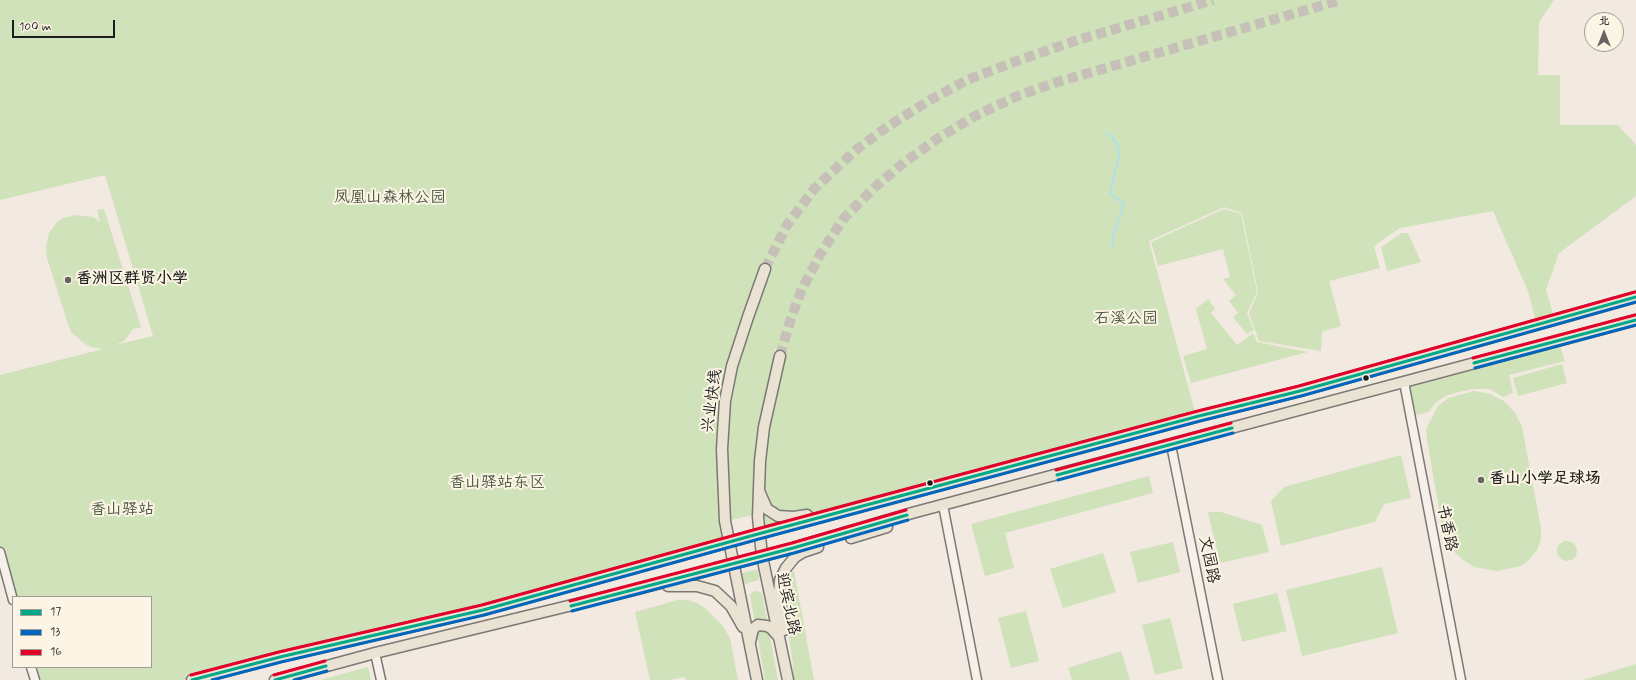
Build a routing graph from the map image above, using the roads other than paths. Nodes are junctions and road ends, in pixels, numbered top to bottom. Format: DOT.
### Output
graph roads {
  1 [pos="765,269"];
  2 [pos="1636,297"];
  3 [pos="1636,320"];
  4 [pos="780,356"];
  5 [pos="1404,382"];
  6 [pos="1172,445"];
  7 [pos="759,489"];
  8 [pos="901,496"];
  9 [pos="942,505"];
  10 [pos="912,513"];
  11 [pos="758,534"];
  12 [pos="729,542"];
  13 [pos="0,552"];
  14 [pos="762,556"];
  15 [pos="733,564"];
  16 [pos="634,590"];
  17 [pos="12,596"];
  18 [pos="748,635"];
  19 [pos="778,636"];
  20 [pos="750,646"];
  21 [pos="375,653"];
  22 [pos="31,668"];
  23 [pos="35,680"];
  24 [pos="192,680"];
  25 [pos="275,680"];
  26 [pos="381,680"];
  27 [pos="756,680"];
  28 [pos="788,680"];
  29 [pos="978,680"];
  30 [pos="1218,680"];
  31 [pos="1461,680"];
  1 -- 12 [label="main road, 兴业快线"];
  2 -- 8 [label="main road"];
  3 -- 5 [label="main road"];
  4 -- 7 [label="main road"];
  5 -- 6 [label="main road"];
  5 -- 31 [label="street, 书香路"];
  6 -- 9 [label="main road"];
  6 -- 30 [label="street, 文园路"];
  7 -- 8 [label="main road"];
  7 -- 11 [label="main road"];
  8 -- 11 [label="main road"];
  9 -- 10 [label="main road"];
  9 -- 29 [label="street"];
  10 -- 14 [label="main road"];
  10 -- 28 [label="main road"];
  11 -- 12 [label="main road"];
  11 -- 14 [label="main road, 迎宾北路"];
  12 -- 15 [label="main road"];
  12 -- 24 [label="main road"];
  13 -- 17 [label="street"];
  14 -- 15 [label="main road"];
  14 -- 19 [label="main road, 迎宾北路"];
  15 -- 16 [label="main road"];
  15 -- 18 [label="main road"];
  16 -- 18 [label="main road"];
  16 -- 21 [label="main road"];
  18 -- 20 [label="main road"];
  19 -- 20 [label="main road"];
  19 -- 28 [label="main road, 迎宾北路"];
  20 -- 27 [label="main road"];
  21 -- 25 [label="main road"];
  21 -- 26 [label="street"];
  22 -- 23 [label="street"];
}
